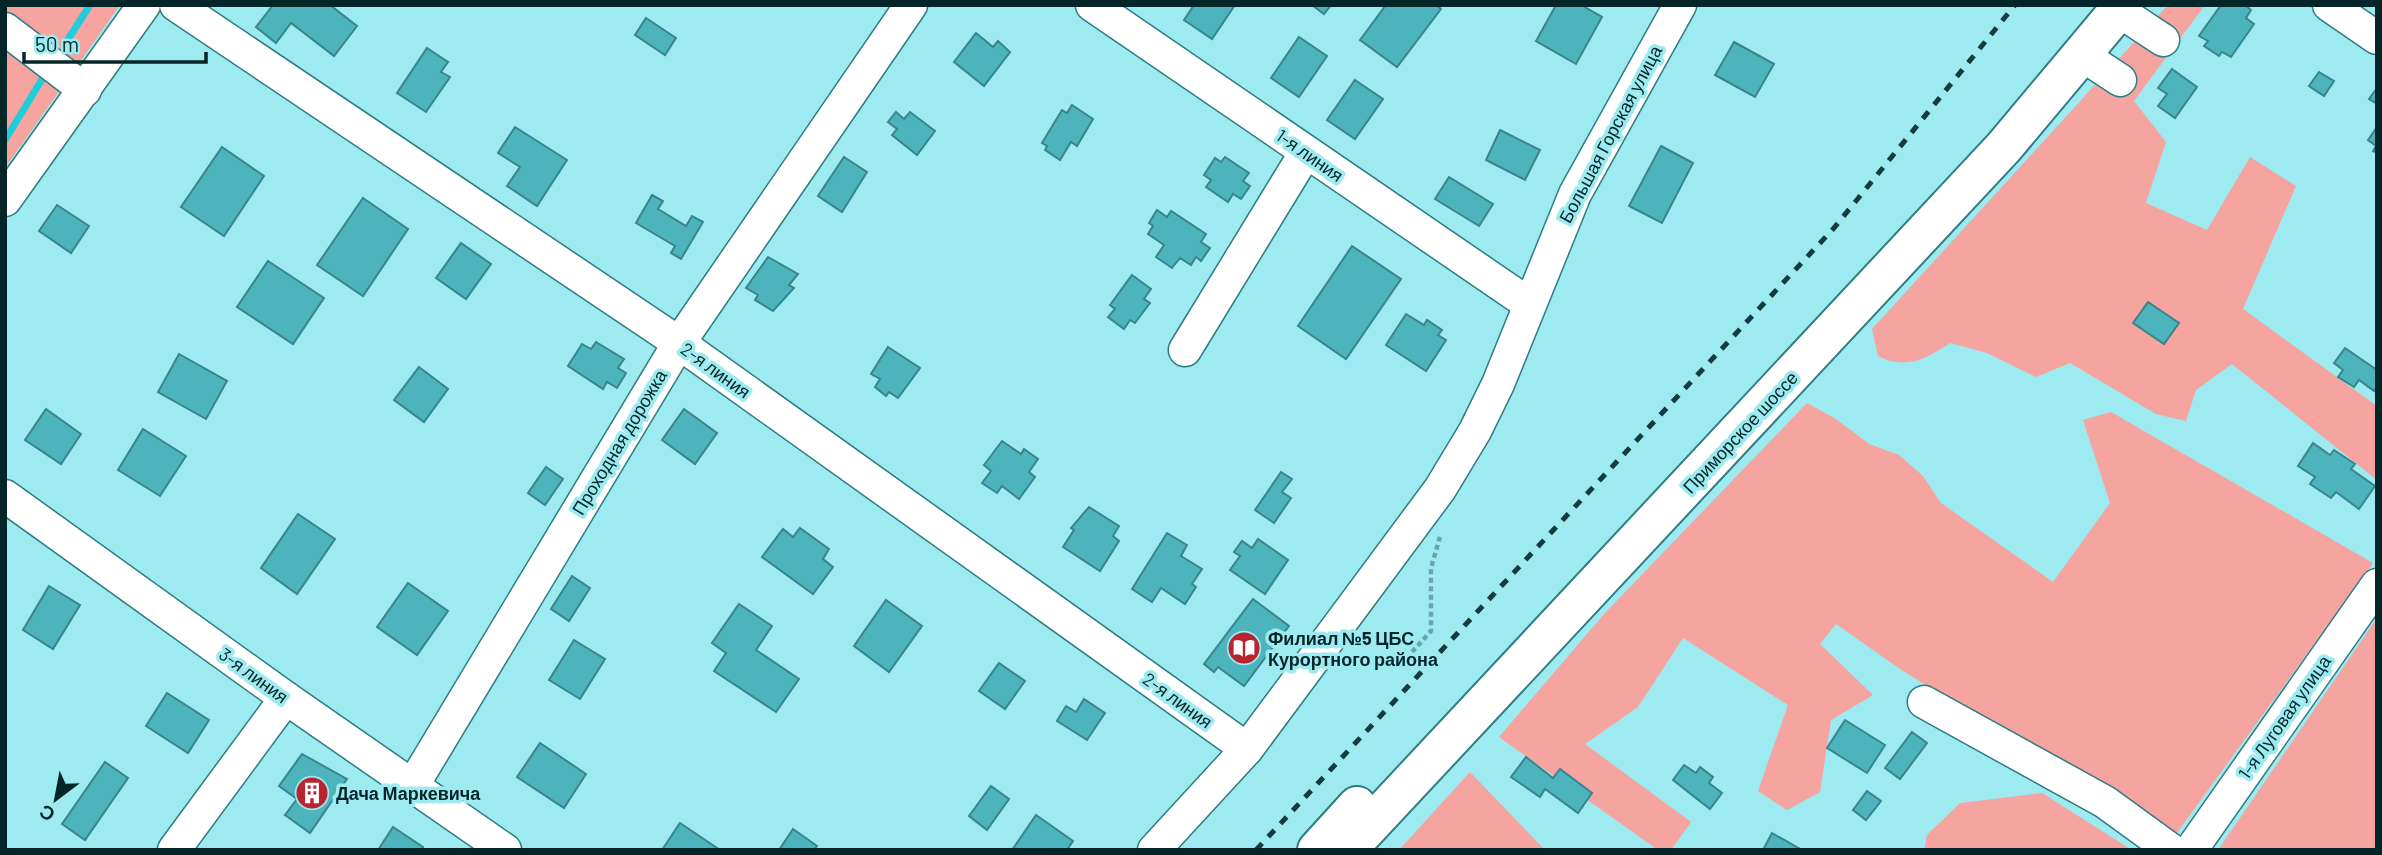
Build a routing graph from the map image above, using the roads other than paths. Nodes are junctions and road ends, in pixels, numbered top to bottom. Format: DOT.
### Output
graph roads {
  1 [pos="144,5"];
  2 [pos="176,5"];
  3 [pos="911,5"];
  4 [pos="1091,5"];
  5 [pos="1680,5"];
  6 [pos="2329,5"];
  7 [pos="2111,7"];
  8 [pos="5,29"];
  9 [pos="2377,38"];
  10 [pos="2163,40"];
  11 [pos="2082,55"];
  12 [pos="2120,80"];
  13 [pos="85,90"];
  14 [pos="1306,152"];
  15 [pos="5,200"];
  16 [pos="1529,304"];
  17 [pos="678,343"];
  18 [pos="1185,350"];
  19 [pos="5,496"];
  20 [pos="2377,584"];
  21 [pos="286,698"];
  22 [pos="1924,702"];
  23 [pos="1247,749"];
  24 [pos="413,785"];
  25 [pos="174,850"];
  26 [pos="505,850"];
  27 [pos="1154,850"];
  28 [pos="1317,850"];
  29 [pos="1347,850"];
  30 [pos="2171,850"];
  31 [pos="2191,850"];
  1 -- 13 [label="street"];
  2 -- 17 [label="street, 2-я линия"];
  3 -- 17 [label="street, Проходная дорожка"];
  4 -- 14 [label="street, 1-я линия"];
  5 -- 16 [label="street, Большая Горская улица"];
  6 -- 9 [label="street"];
  7 -- 10 [label="street"];
  7 -- 11 [label="highway, Приморское шоссе"];
  7 -- 28 [label="highway, Приморское шоссе"];
  8 -- 13 [label="street"];
  11 -- 12 [label="street"];
  11 -- 29 [label="highway, Приморское шоссе"];
  13 -- 15 [label="street"];
  14 -- 16 [label="street, 1-я линия"];
  14 -- 18 [label="street"];
  16 -- 23 [label="street, Большая Горская улица"];
  17 -- 23 [label="street, 2-я линия"];
  17 -- 24 [label="street, Проходная дорожка"];
  19 -- 21 [label="street, 3-я линия"];
  20 -- 31 [label="street, 1-я Луговая улица"];
  21 -- 24 [label="street, 3-я линия"];
  21 -- 25 [label="street"];
  22 -- 30 [label="street"];
  23 -- 27 [label="street, Большая Горская улица"];
  24 -- 26 [label="street, 3-я линия"];
}
